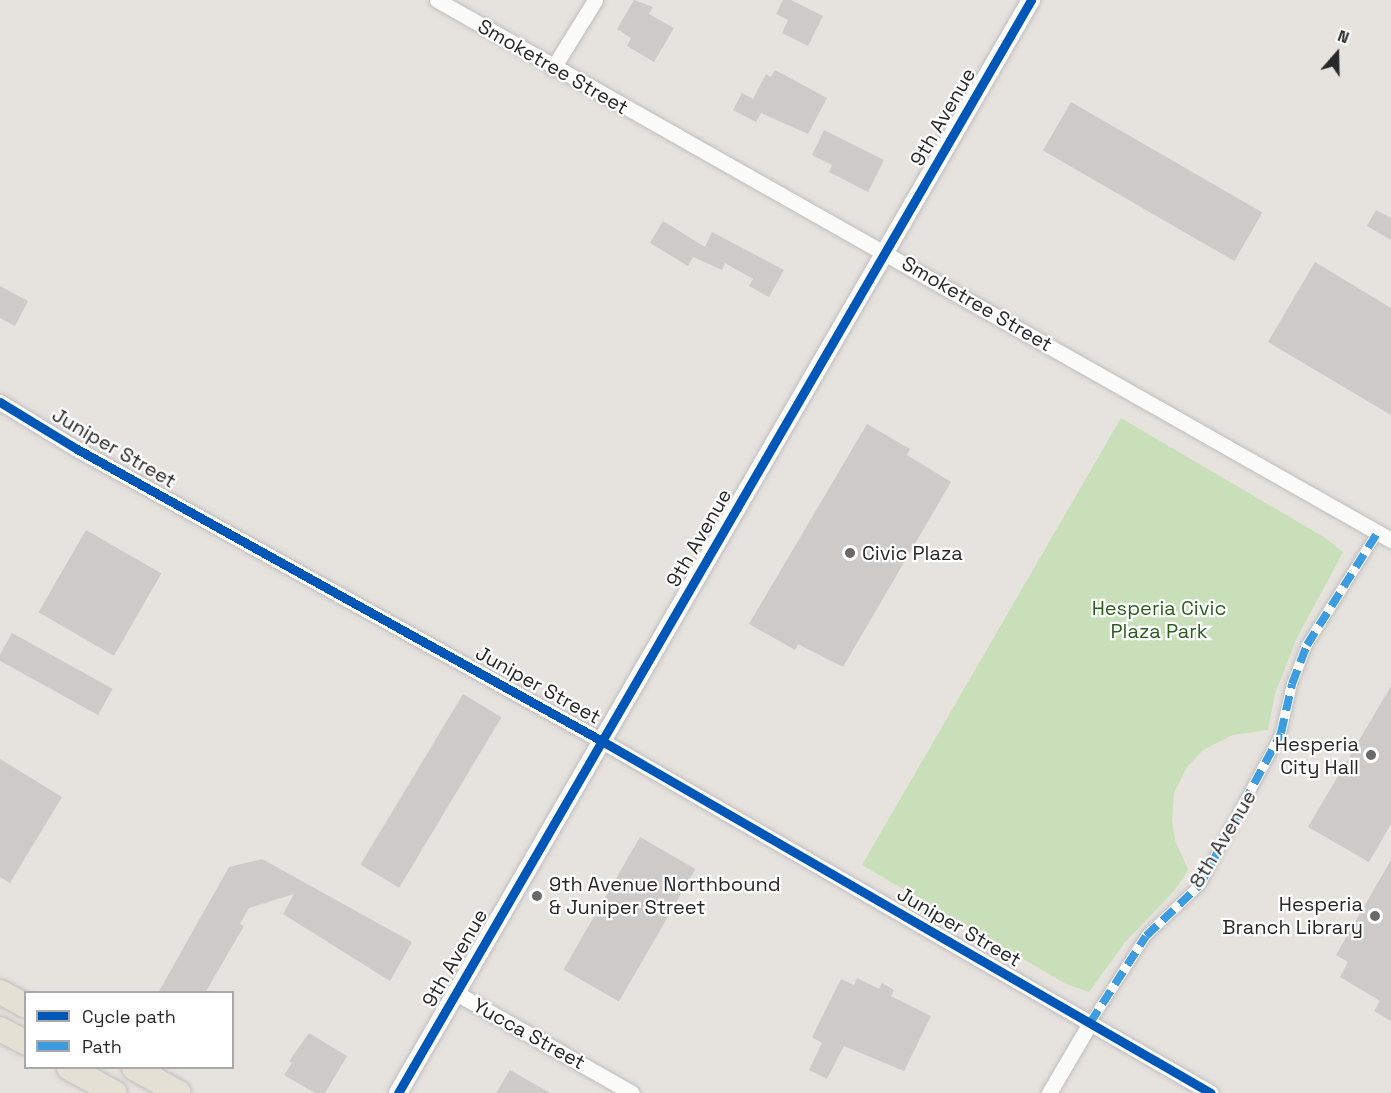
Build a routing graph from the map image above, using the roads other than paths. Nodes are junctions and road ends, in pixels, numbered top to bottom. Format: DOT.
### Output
graph roads {
  1 [pos="437,0"];
  2 [pos="595,0"];
  3 [pos="1031,0"];
  4 [pos="553,68"];
  5 [pos="887,252"];
  6 [pos="0,402"];
  7 [pos="1384,536"];
  8 [pos="602,741"];
  9 [pos="0,992"];
  10 [pos="456,993"];
  11 [pos="24,1005"];
  12 [pos="1090,1023"];
  13 [pos="0,1029"];
  14 [pos="24,1042"];
  15 [pos="71,1069"];
  16 [pos="136,1069"];
  17 [pos="114,1093"];
  18 [pos="179,1093"];
  19 [pos="398,1093"];
  20 [pos="632,1093"];
  21 [pos="1049,1093"];
  22 [pos="1211,1093"];
  1 -- 4 [label="street, Smoketree Street"];
  2 -- 4 [label="street"];
  3 -- 5 [label="street, 9th Avenue"];
  4 -- 5 [label="street, Smoketree Street"];
  5 -- 7 [label="street, Smoketree Street"];
  5 -- 8 [label="street, 9th Avenue"];
  6 -- 8 [label="street, Juniper Street"];
  7 -- 12 [label="street, 8th Avenue"];
  8 -- 10 [label="street, 9th Avenue"];
  8 -- 12 [label="street, Juniper Street"];
  9 -- 11 [label="main road"];
  10 -- 19 [label="street, 9th Avenue"];
  10 -- 20 [label="street, Yucca Street"];
  12 -- 21 [label="street, 8th Avenue"];
  12 -- 22 [label="street, Juniper Street"];
  13 -- 14 [label="main road"];
  15 -- 17 [label="main road"];
  16 -- 18 [label="main road"];
}
